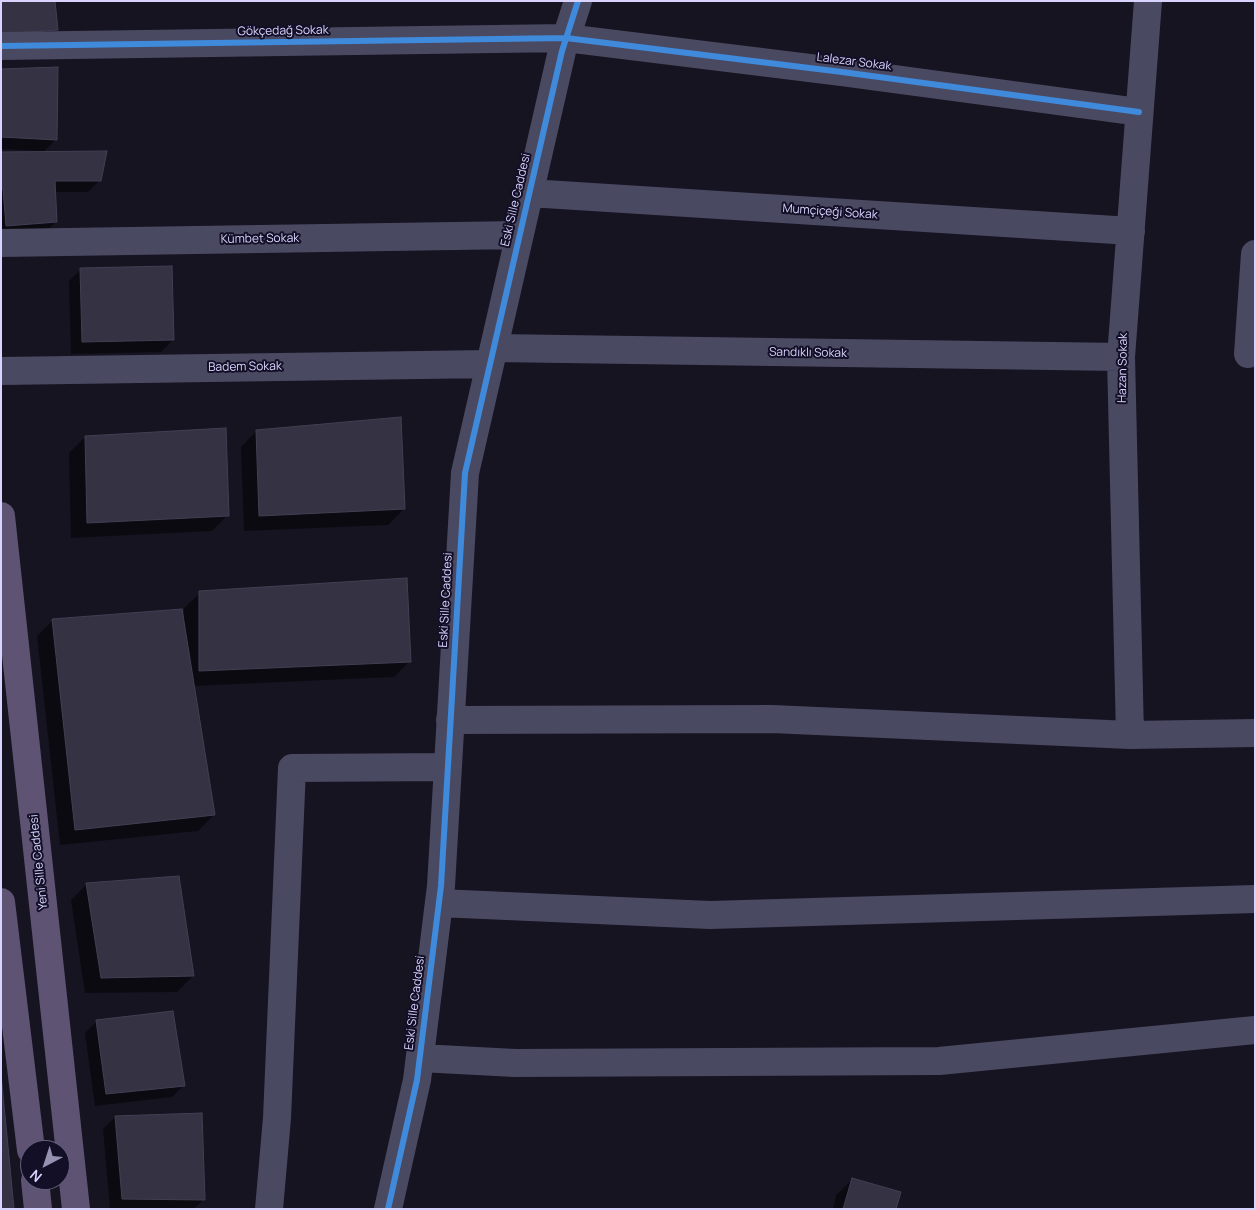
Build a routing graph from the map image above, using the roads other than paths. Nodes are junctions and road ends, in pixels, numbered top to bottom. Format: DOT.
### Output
graph roads {
  1 [pos="578,1"];
  2 [pos="1148,1"];
  3 [pos="566,38"];
  4 [pos="1,46"];
  5 [pos="1139,112"];
  6 [pos="529,193"];
  7 [pos="1131,231"];
  8 [pos="520,235"];
  9 [pos="1,242"];
  10 [pos="1255,254"];
  11 [pos="1248,354"];
  12 [pos="492,356"];
  13 [pos="1122,357"];
  14 [pos="1,370"];
  15 [pos="1,516"];
  16 [pos="450,720"];
  17 [pos="1255,733"];
  18 [pos="1130,735"];
  19 [pos="448,767"];
  20 [pos="1255,899"];
  21 [pos="1,902"];
  22 [pos="439,903"];
  23 [pos="1255,1030"];
  24 [pos="9,1046"];
  25 [pos="420,1058"];
  26 [pos="29,1140"];
  27 [pos="36,1190"];
  28 [pos="38,1209"];
  29 [pos="76,1209"];
  30 [pos="270,1209"];
  31 [pos="388,1209"];
  1 -- 3 [label="street, Eski Sille Caddesi"];
  2 -- 5 [label="street, Hazan Sokak"];
  3 -- 4 [label="street, Gökçedağ Sokak"];
  3 -- 5 [label="street, Lalezar Sokak"];
  3 -- 6 [label="street, Eski Sille Caddesi"];
  5 -- 7 [label="street, Hazan Sokak"];
  6 -- 7 [label="street, Mumçiçeği Sokak"];
  6 -- 8 [label="street, Eski Sille Caddesi"];
  7 -- 13 [label="street, Hazan Sokak"];
  8 -- 9 [label="street, Kümbet Sokak"];
  8 -- 12 [label="street, Eski Sille Caddesi"];
  10 -- 11 [label="street"];
  12 -- 13 [label="street, Sandıklı Sokak"];
  12 -- 14 [label="street, Badem Sokak"];
  12 -- 16 [label="street, Eski Sille Caddesi"];
  13 -- 18 [label="street, Hazan Sokak"];
  15 -- 29 [label="main road, Yeni Sille Caddesi"];
  16 -- 18 [label="street"];
  16 -- 19 [label="street, Eski Sille Caddesi"];
  17 -- 18 [label="street"];
  19 -- 22 [label="street, Eski Sille Caddesi"];
  19 -- 30 [label="street"];
  20 -- 22 [label="street"];
  21 -- 24 [label="main road"];
  22 -- 25 [label="street, Eski Sille Caddesi"];
  23 -- 25 [label="street"];
  24 -- 26 [label="main road"];
  25 -- 31 [label="street, Eski Sille Caddesi"];
  27 -- 28 [label="main road"];
}
